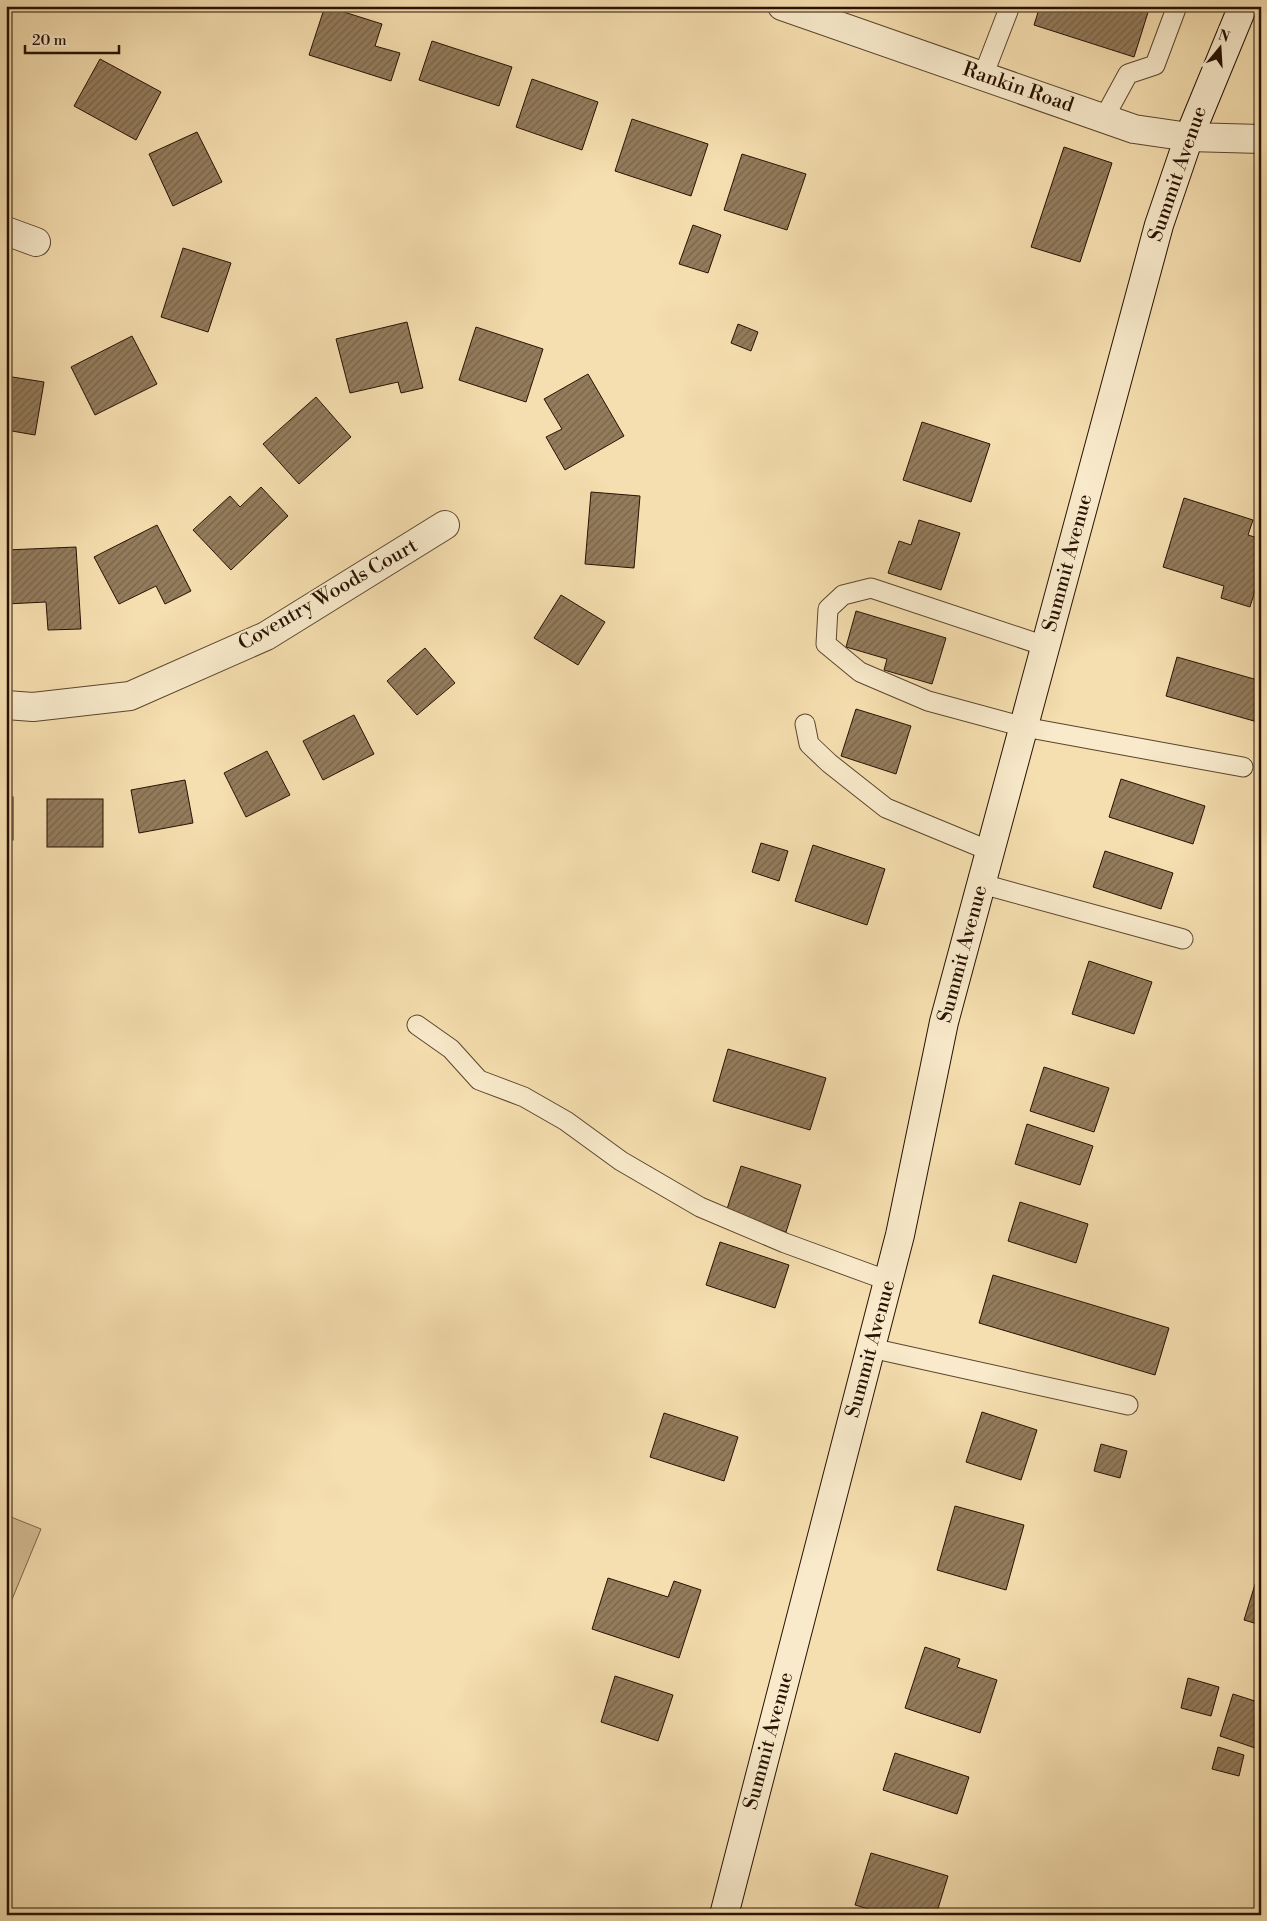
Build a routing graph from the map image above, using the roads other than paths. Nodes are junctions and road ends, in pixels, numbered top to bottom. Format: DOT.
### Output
graph roads {
  1 [pos="782,6"];
  2 [pos="1010,6"];
  3 [pos="1177,6"];
  4 [pos="1243,6"];
  5 [pos="983,76"];
  6 [pos="1104,118"];
  7 [pos="1189,137"];
  8 [pos="1261,139"];
  9 [pos="6,231"];
  10 [pos="36,242"];
  11 [pos="445,525"];
  12 [pos="1045,646"];
  13 [pos="6,705"];
  14 [pos="805,724"];
  15 [pos="1024,727"];
  16 [pos="1243,767"];
  17 [pos="990,851"];
  18 [pos="982,884"];
  19 [pos="1183,939"];
  20 [pos="417,1026"];
  21 [pos="888,1281"];
  22 [pos="871,1348"];
  23 [pos="1128,1405"];
  24 [pos="724,1915"];
  1 -- 5 [label="main road, Rankin Road"];
  2 -- 5 [label="lane"];
  3 -- 6 [label="lane"];
  4 -- 7 [label="main road, Summit Avenue"];
  5 -- 6 [label="main road, Rankin Road"];
  6 -- 7 [label="main road, Rankin Road"];
  7 -- 8 [label="main road, Rankin Road"];
  7 -- 12 [label="main road, Summit Avenue"];
  9 -- 10 [label="main road"];
  11 -- 13 [label="main road, Coventry Woods Court"];
  12 -- 15 [label="main road, Summit Avenue"];
  12 -- 15 [label="lane"];
  14 -- 17 [label="lane"];
  15 -- 16 [label="lane"];
  15 -- 17 [label="main road, Summit Avenue"];
  17 -- 18 [label="main road, Summit Avenue"];
  18 -- 19 [label="lane"];
  18 -- 21 [label="main road, Summit Avenue"];
  20 -- 21 [label="lane"];
  21 -- 22 [label="main road, Summit Avenue"];
  22 -- 23 [label="lane"];
  22 -- 24 [label="main road, Summit Avenue"];
}
